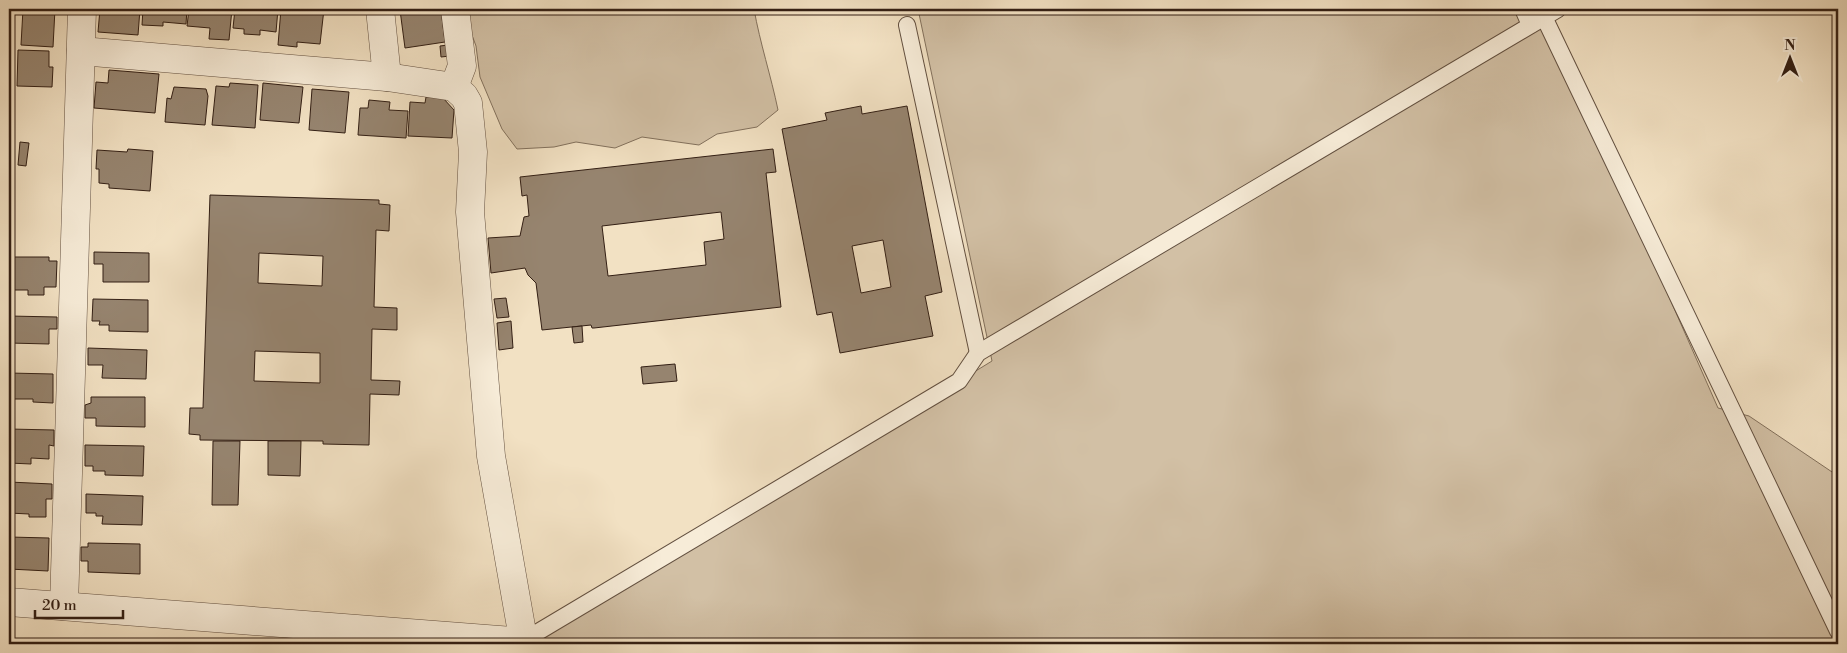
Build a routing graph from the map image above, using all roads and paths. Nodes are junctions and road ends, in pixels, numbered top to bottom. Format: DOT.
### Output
graph roads {
  1 [pos="82,9"];
  2 [pos="380,9"];
  3 [pos="455,9"];
  4 [pos="1524,9"];
  5 [pos="1544,17"];
  6 [pos="907,25"];
  7 [pos="81,51"];
  8 [pos="387,77"];
  9 [pos="454,87"];
  10 [pos="978,353"];
  11 [pos="9,602"];
  12 [pos="64,606"];
  13 [pos="1838,631"];
  14 [pos="523,638"];
  1 -- 7 [label="street"];
  2 -- 8 [label="street"];
  3 -- 9 [label="street"];
  4 -- 5 [label="lane"];
  5 -- 10 [label="lane"];
  5 -- 13 [label="lane"];
  6 -- 10 [label="lane"];
  7 -- 8 [label="street"];
  7 -- 12 [label="street"];
  8 -- 9 [label="street"];
  9 -- 14 [label="street"];
  10 -- 14 [label="lane"];
  11 -- 12 [label="street"];
  12 -- 14 [label="street"];
}
